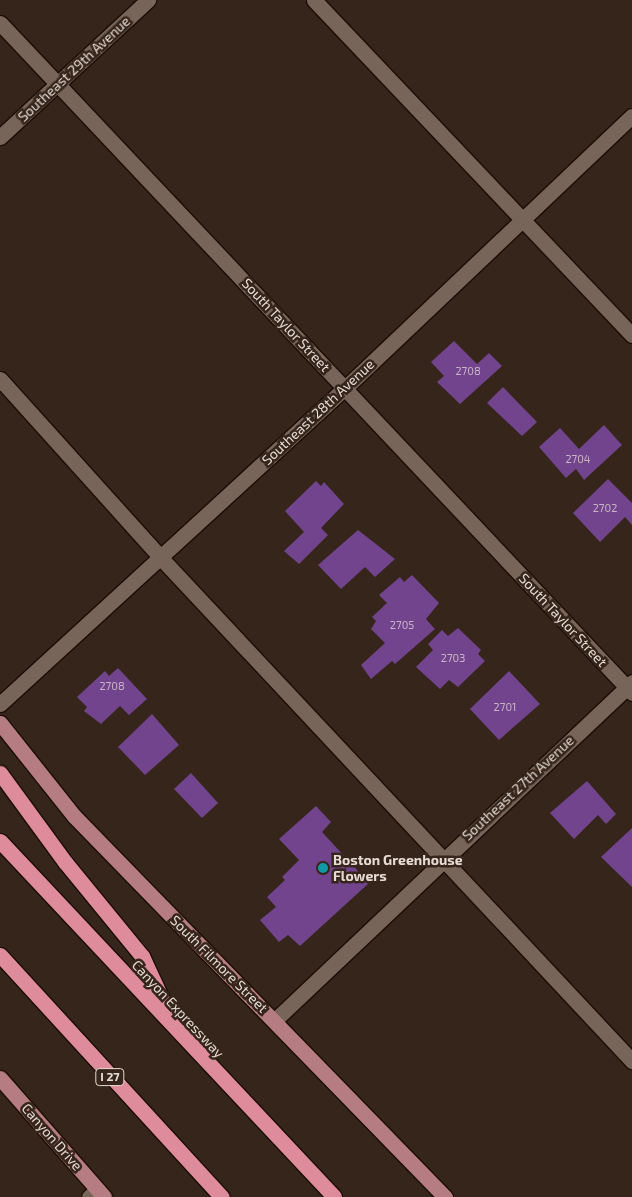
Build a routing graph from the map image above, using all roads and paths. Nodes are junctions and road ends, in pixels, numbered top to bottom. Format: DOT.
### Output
graph roads {
  1 [pos="148,0"];
  2 [pos="314,0"];
  3 [pos="0,23"];
  4 [pos="58,84"];
  5 [pos="632,116"];
  6 [pos="0,137"];
  7 [pos="524,219"];
  8 [pos="632,334"];
  9 [pos="0,380"];
  10 [pos="345,388"];
  11 [pos="160,557"];
  12 [pos="630,688"];
  13 [pos="0,704"];
  14 [pos="0,724"];
  15 [pos="0,773"];
  16 [pos="0,841"];
  17 [pos="442,860"];
  18 [pos="0,955"];
  19 [pos="275,1020"];
  20 [pos="178,1034"];
  21 [pos="632,1061"];
  22 [pos="0,1078"];
  23 [pos="97,1195"];
  24 [pos="333,1196"];
  25 [pos="222,1197"];
  26 [pos="446,1197"];
  1 -- 4 [label="street, Southeast 29th Avenue"];
  2 -- 7 [label="street"];
  3 -- 4 [label="street, South Taylor Street"];
  4 -- 6 [label="street, Southeast 29th Avenue"];
  4 -- 10 [label="street, South Taylor Street"];
  5 -- 7 [label="street, Southeast 28th Avenue"];
  7 -- 8 [label="street"];
  7 -- 10 [label="street, Southeast 28th Avenue"];
  9 -- 11 [label="street"];
  10 -- 11 [label="street, Southeast 28th Avenue"];
  10 -- 12 [label="street, South Taylor Street"];
  11 -- 13 [label="street, Southeast 28th Avenue"];
  11 -- 17 [label="street"];
  12 -- 17 [label="street, Southeast 27th Avenue"];
  14 -- 19 [label="main road, South Filmore Street"];
  15 -- 20 [label="highway"];
  16 -- 20 [label="highway, Canyon Expressway"];
  17 -- 19 [label="street, Southeast 27th Avenue"];
  17 -- 21 [label="street"];
  18 -- 25 [label="highway, I 27"];
  19 -- 26 [label="main road, South Filmore Street"];
  20 -- 24 [label="highway, Canyon Expressway"];
  22 -- 23 [label="main road, Canyon Drive"];
}
